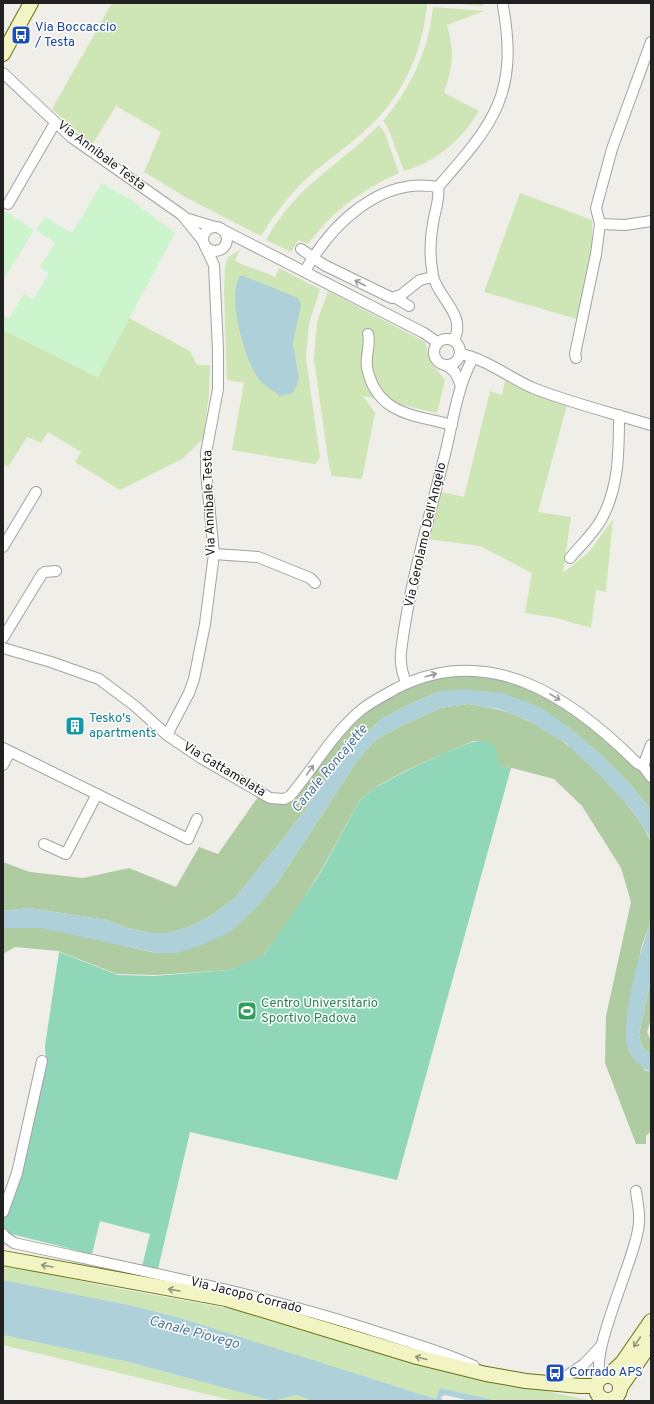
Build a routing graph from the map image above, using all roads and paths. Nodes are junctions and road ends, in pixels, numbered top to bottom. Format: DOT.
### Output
graph roads {
  1 [pos="31,3"];
  2 [pos="503,6"];
  3 [pos="651,42"];
  4 [pos="3,54"];
  5 [pos="3,73"];
  6 [pos="56,123"];
  7 [pos="438,187"];
  8 [pos="8,204"];
  9 [pos="185,218"];
  10 [pos="651,221"];
  11 [pos="600,224"];
  12 [pos="218,228"];
  13 [pos="241,240"];
  14 [pos="204,244"];
  15 [pos="223,248"];
  16 [pos="301,249"];
  17 [pos="312,257"];
  18 [pos="214,265"];
  19 [pos="305,271"];
  20 [pos="433,277"];
  21 [pos="396,298"];
  22 [pos="409,306"];
  23 [pos="368,334"];
  24 [pos="454,340"];
  25 [pos="437,342"];
  26 [pos="461,354"];
  27 [pos="473,358"];
  28 [pos="576,358"];
  29 [pos="446,365"];
  30 [pos="461,386"];
  31 [pos="619,415"];
  32 [pos="452,425"];
  33 [pos="651,425"];
  34 [pos="36,492"];
  35 [pos="3,548"];
  36 [pos="214,554"];
  37 [pos="570,558"];
  38 [pos="56,572"];
  39 [pos="315,583"];
  40 [pos="3,638"];
  41 [pos="3,648"];
  42 [pos="407,683"];
  43 [pos="167,735"];
  44 [pos="651,745"];
  45 [pos="6,750"];
  46 [pos="3,765"];
  47 [pos="644,766"];
  48 [pos="651,777"];
  49 [pos="97,794"];
  50 [pos="197,820"];
  51 [pos="44,844"];
  52 [pos="42,1061"];
  53 [pos="636,1191"];
  54 [pos="3,1212"];
  55 [pos="3,1234"];
  56 [pos="3,1258"];
  57 [pos="651,1321"];
  58 [pos="604,1341"];
  59 [pos="651,1343"];
  60 [pos="486,1374"];
  61 [pos="602,1380"];
  62 [pos="555,1384"];
  63 [pos="620,1388"];
  64 [pos="607,1400"];
  1 -- 4 [label="main road"];
  2 -- 7 [label="street"];
  3 -- 11 [label="street"];
  5 -- 6 [label="street, Via Annibale Testa"];
  6 -- 8 [label="street"];
  6 -- 9 [label="street, Via Annibale Testa"];
  7 -- 17 [label="street"];
  7 -- 20 [label="street"];
  9 -- 12 [label="street, Via Annibale Testa"];
  9 -- 14 [label="street, Via Annibale Testa"];
  10 -- 11 [label="street"];
  11 -- 28 [label="street"];
  12 -- 13 [label="street, Via Annibale Testa"];
  12 -- 14 [label="street"];
  12 -- 15 [label="street"];
  13 -- 15 [label="street"];
  13 -- 19 [label="street, Via Annibale Testa"];
  14 -- 15 [label="street"];
  14 -- 18 [label="street, Via Annibale Testa"];
  15 -- 18 [label="street, Via Annibale Testa"];
  16 -- 17 [label="street"];
  17 -- 19 [label="street"];
  21 -- 17 [label="street, one-way"];
  18 -- 36 [label="street, Via Annibale Testa"];
  19 -- 25 [label="street, Via Annibale Testa"];
  20 -- 21 [label="street"];
  20 -- 24 [label="street"];
  21 -- 22 [label="street"];
  23 -- 32 [label="street"];
  24 -- 25 [label="street"];
  24 -- 26 [label="street"];
  25 -- 29 [label="street"];
  26 -- 27 [label="street"];
  26 -- 29 [label="street"];
  27 -- 30 [label="street, Via Gerolamo Dell'Angelo"];
  27 -- 31 [label="street"];
  29 -- 30 [label="street"];
  30 -- 32 [label="street, Via Gerolamo Dell'Angelo"];
  31 -- 33 [label="street"];
  31 -- 37 [label="street"];
  32 -- 42 [label="street, Via Gerolamo Dell'Angelo"];
  34 -- 35 [label="street"];
  36 -- 39 [label="street"];
  36 -- 43 [label="street, Via Annibale Testa"];
  38 -- 40 [label="street"];
  41 -- 43 [label="street, Via Gattamelata"];
  43 -- 42 [label="street, Via Gattamelata, one-way"];
  42 -- 47 [label="street, Via Gattamelata, one-way"];
  44 -- 47 [label="street"];
  45 -- 46 [label="street"];
  45 -- 49 [label="street"];
  47 -- 48 [label="street, Via Gattamelata"];
  49 -- 50 [label="street"];
  49 -- 51 [label="street"];
  52 -- 54 [label="street"];
  53 -- 58 [label="street"];
  55 -- 60 [label="street, Via Jacopo Corrado"];
  60 -- 56 [label="main road, Via Jacopo Corrado, one-way"];
  57 -- 61 [label="main road, one-way"];
  58 -- 61 [label="street"];
  58 -- 62 [label="street"];
  59 -- 63 [label="main road"];
  60 -- 62 [label="main road, Via Jacopo Corrado"];
  61 -- 62 [label="main road, Via Jacopo Corrado"];
  61 -- 63 [label="main road"];
  61 -- 64 [label="main road"];
  63 -- 64 [label="main road"];
}
